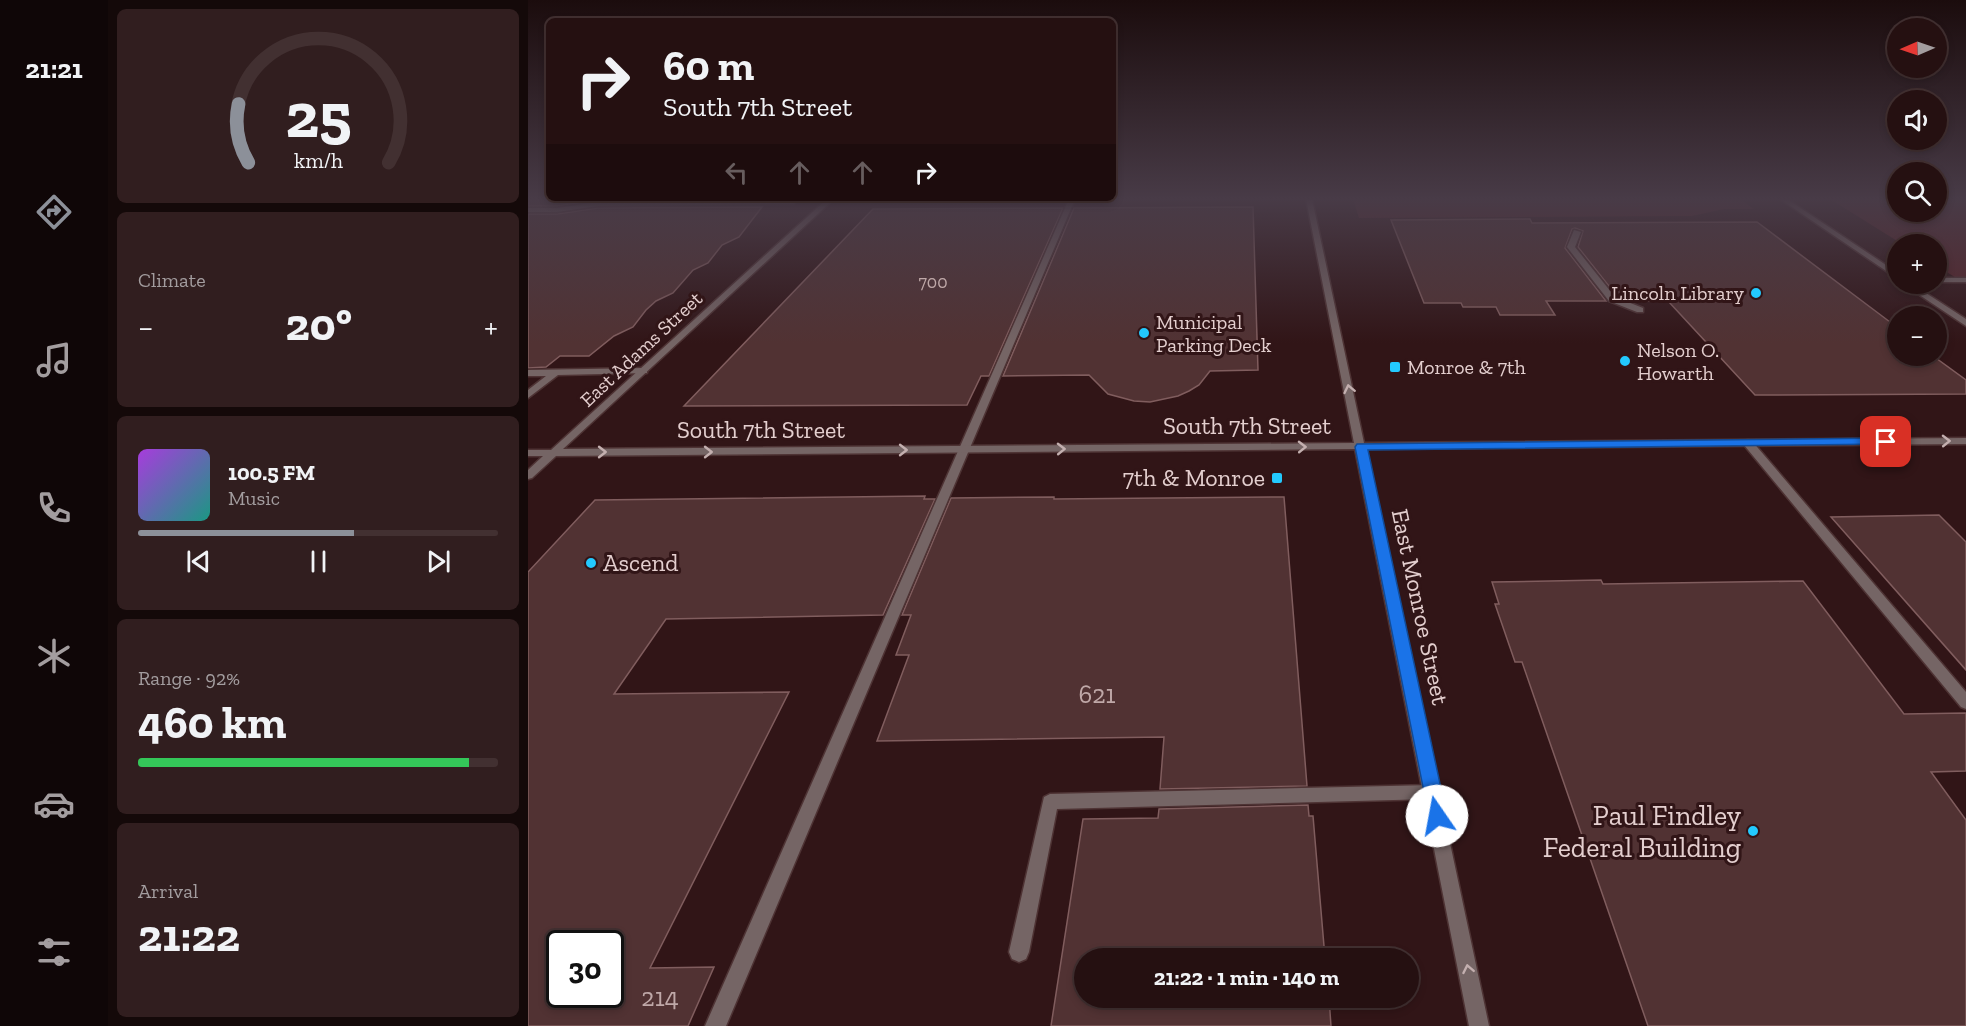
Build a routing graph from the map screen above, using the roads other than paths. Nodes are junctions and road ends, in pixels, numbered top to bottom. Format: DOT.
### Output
graph roads {
  1 [pos="779,247"];
  2 [pos="1051,247"];
  3 [pos="1319,247"];
  4 [pos="1571,247"];
  5 [pos="1854,247"];
  6 [pos="1887,270"];
  7 [pos="1947,280"];
  8 [pos="1966,280"];
  9 [pos="1922,294"];
  10 [pos="1640,310"];
  11 [pos="1966,323"];
  12 [pos="644,371"];
  13 [pos="528,373"];
  14 [pos="555,373"];
  15 [pos="528,394"];
  16 [pos="1966,441"];
  17 [pos="1748,443"];
  18 [pos="1361,447"];
  19 [pos="964,450"];
  20 [pos="528,453"];
  21 [pos="554,453"];
  22 [pos="528,476"];
  23 [pos="1966,703"];
  24 [pos="1432,792"];
  25 [pos="1019,952"];
  26 [pos="716,1026"];
  27 [pos="1479,1026"];
  1 -- 12 [label="street, East Adams Street"];
  2 -- 19 [label="street"];
  18 -- 3 [label="street, East Monroe Street, one-way"];
  4 -- 10 [label="street"];
  5 -- 6 [label="street"];
  7 -- 8 [label="street"];
  9 -- 11 [label="street"];
  12 -- 14 [label="street"];
  12 -- 21 [label="street, East Adams Street"];
  13 -- 14 [label="street"];
  14 -- 15 [label="street"];
  17 -- 16 [label="street, South 7th Street, one-way"];
  17 -- 18 [label="street, South 7th Street"];
  17 -- 23 [label="street"];
  19 -- 18 [label="street, South 7th Street, one-way"];
  18 -- 24 [label="street, East Monroe Street"];
  21 -- 19 [label="street, South 7th Street, one-way"];
  19 -- 26 [label="street"];
  20 -- 21 [label="street, South 7th Street"];
  21 -- 22 [label="street, East Adams Street"];
  24 -- 25 [label="street"];
  27 -- 24 [label="street, East Monroe Street, one-way"];
}
